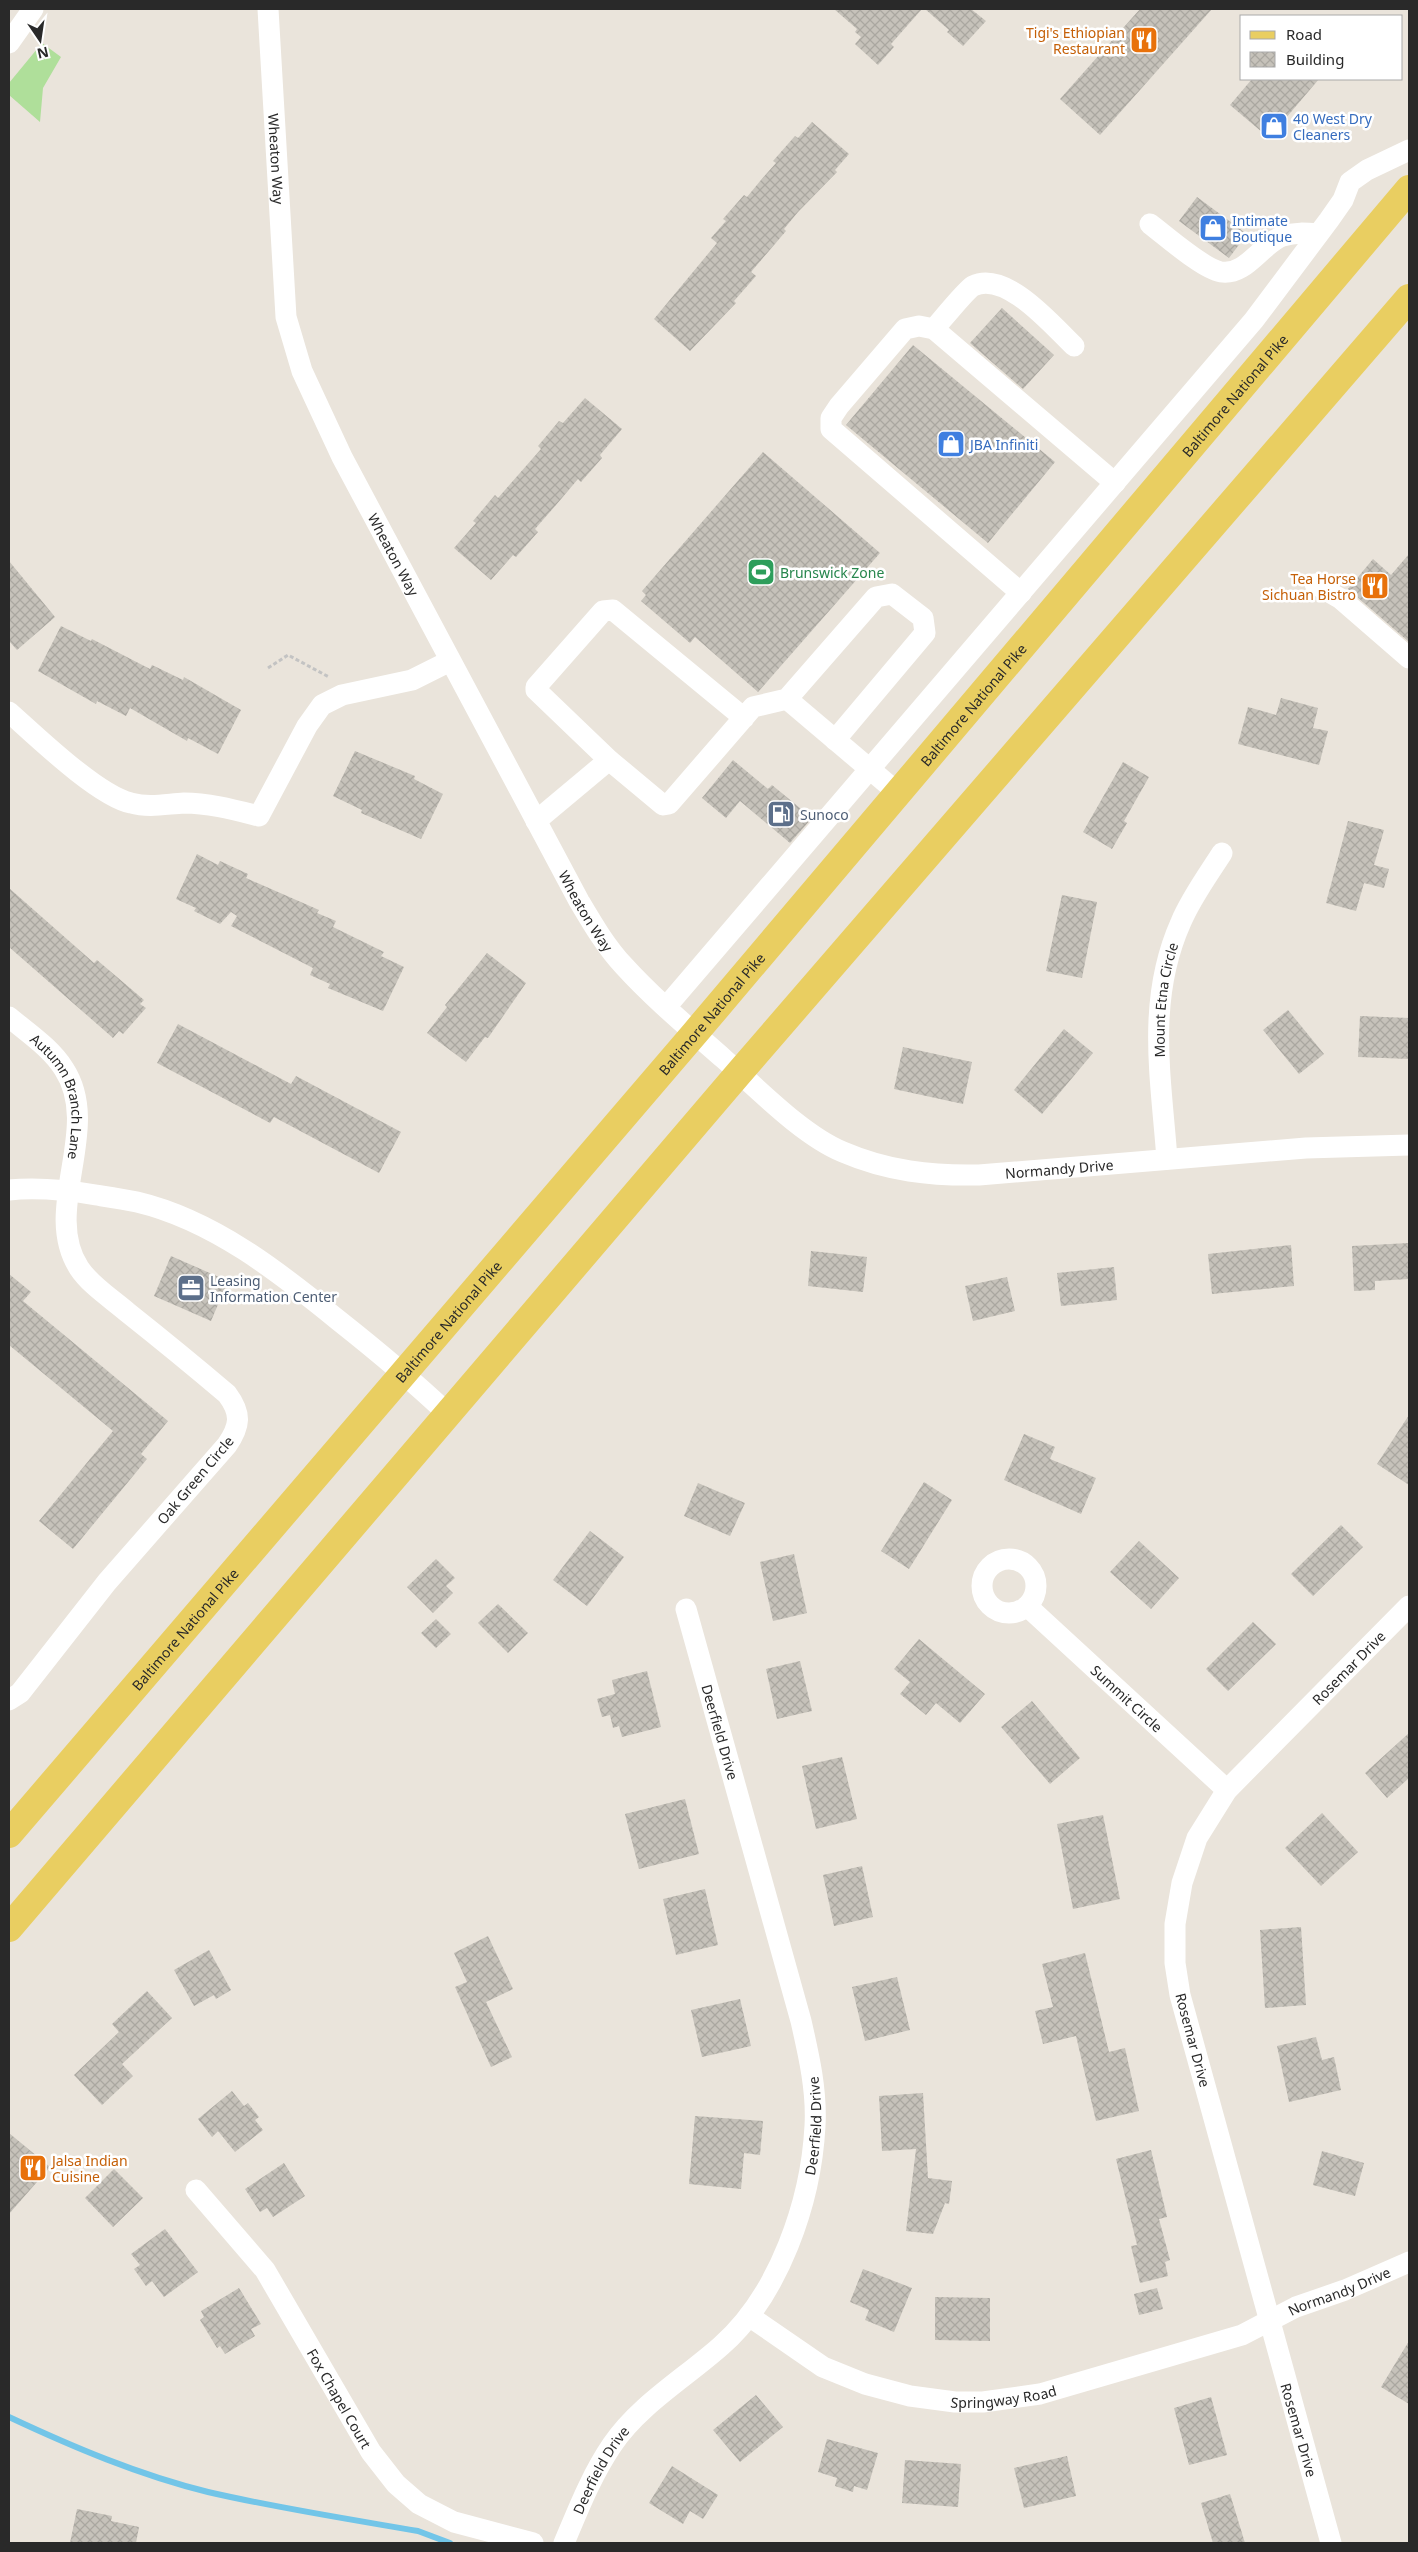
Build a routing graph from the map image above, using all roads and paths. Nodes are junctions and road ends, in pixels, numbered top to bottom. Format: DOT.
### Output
graph roads {
  1 [pos="33,9"];
  2 [pos="268,9"];
  3 [pos="9,43"];
  4 [pos="1409,150"];
  5 [pos="1409,188"];
  6 [pos="1150,224"];
  7 [pos="1318,234"];
  8 [pos="1409,298"];
  9 [pos="934,329"];
  10 [pos="1074,346"];
  11 [pos="1114,483"];
  12 [pos="1315,584"];
  13 [pos="1021,593"];
  14 [pos="1409,658"];
  15 [pos="450,661"];
  16 [pos="268,668"];
  17 [pos="333,679"];
  18 [pos="787,699"];
  19 [pos="9,712"];
  20 [pos="744,718"];
  21 [pos="835,740"];
  22 [pos="608,760"];
  23 [pos="870,769"];
  24 [pos="898,794"];
  25 [pos="536,822"];
  26 [pos="1222,853"];
  27 [pos="666,1007"];
  28 [pos="9,1017"];
  29 [pos="695,1033"];
  30 [pos="739,1073"];
  31 [pos="1409,1145"];
  32 [pos="1167,1159"];
  33 [pos="9,1190"];
  34 [pos="68,1190"];
  35 [pos="404,1373"];
  36 [pos="448,1414"];
  37 [pos="1027,1606"];
  38 [pos="1409,1606"];
  39 [pos="686,1609"];
  40 [pos="9,1700"];
  41 [pos="1227,1790"];
  42 [pos="9,1834"];
  43 [pos="9,1928"];
  44 [pos="196,2190"];
  45 [pos="1409,2262"];
  46 [pos="748,2316"];
  47 [pos="1268,2322"];
  48 [pos="533,2543"];
  49 [pos="564,2543"];
  50 [pos="1331,2543"];
  1 -- 3 [label="street"];
  2 -- 15 [label="street, Wheaton Way"];
  4 -- 7 [label="street"];
  5 -- 24 [label="main road, Baltimore National Pike"];
  6 -- 7 [label="street"];
  7 -- 11 [label="street"];
  8 -- 30 [label="main road"];
  9 -- 10 [label="street"];
  9 -- 11 [label="street"];
  9 -- 13 [label="street"];
  11 -- 13 [label="street"];
  12 -- 14 [label="street"];
  13 -- 23 [label="street"];
  15 -- 19 [label="street"];
  15 -- 25 [label="street, Wheaton Way"];
  16 -- 17 [label="path"];
  18 -- 20 [label="street"];
  18 -- 21 [label="street"];
  18 -- 21 [label="street"];
  20 -- 22 [label="street"];
  20 -- 22 [label="street"];
  21 -- 23 [label="street"];
  22 -- 25 [label="street"];
  23 -- 24 [label="street"];
  23 -- 27 [label="street"];
  24 -- 29 [label="main road, Baltimore National Pike"];
  25 -- 27 [label="street, Wheaton Way"];
  26 -- 32 [label="street, Mount Etna Circle"];
  27 -- 29 [label="street, Wheaton Way"];
  28 -- 34 [label="street, Autumn Branch Lane"];
  29 -- 30 [label="street, Normandy Drive"];
  29 -- 35 [label="main road, Baltimore National Pike"];
  30 -- 32 [label="street, Normandy Drive"];
  30 -- 36 [label="main road"];
  31 -- 32 [label="street, Normandy Drive"];
  33 -- 34 [label="street"];
  34 -- 35 [label="street"];
  34 -- 40 [label="street, Oak Green Circle"];
  35 -- 36 [label="street"];
  35 -- 42 [label="main road, Baltimore National Pike"];
  36 -- 43 [label="main road"];
  37 -- 41 [label="street, Summit Circle"];
  38 -- 41 [label="street, Rosemar Drive"];
  39 -- 46 [label="street, Deerfield Drive"];
  41 -- 47 [label="street, Rosemar Drive"];
  44 -- 48 [label="street, Fox Chapel Court"];
  45 -- 47 [label="street, Normandy Drive"];
  46 -- 47 [label="street, Springway Road"];
  46 -- 49 [label="street, Deerfield Drive"];
  47 -- 50 [label="street, Rosemar Drive"];
}
